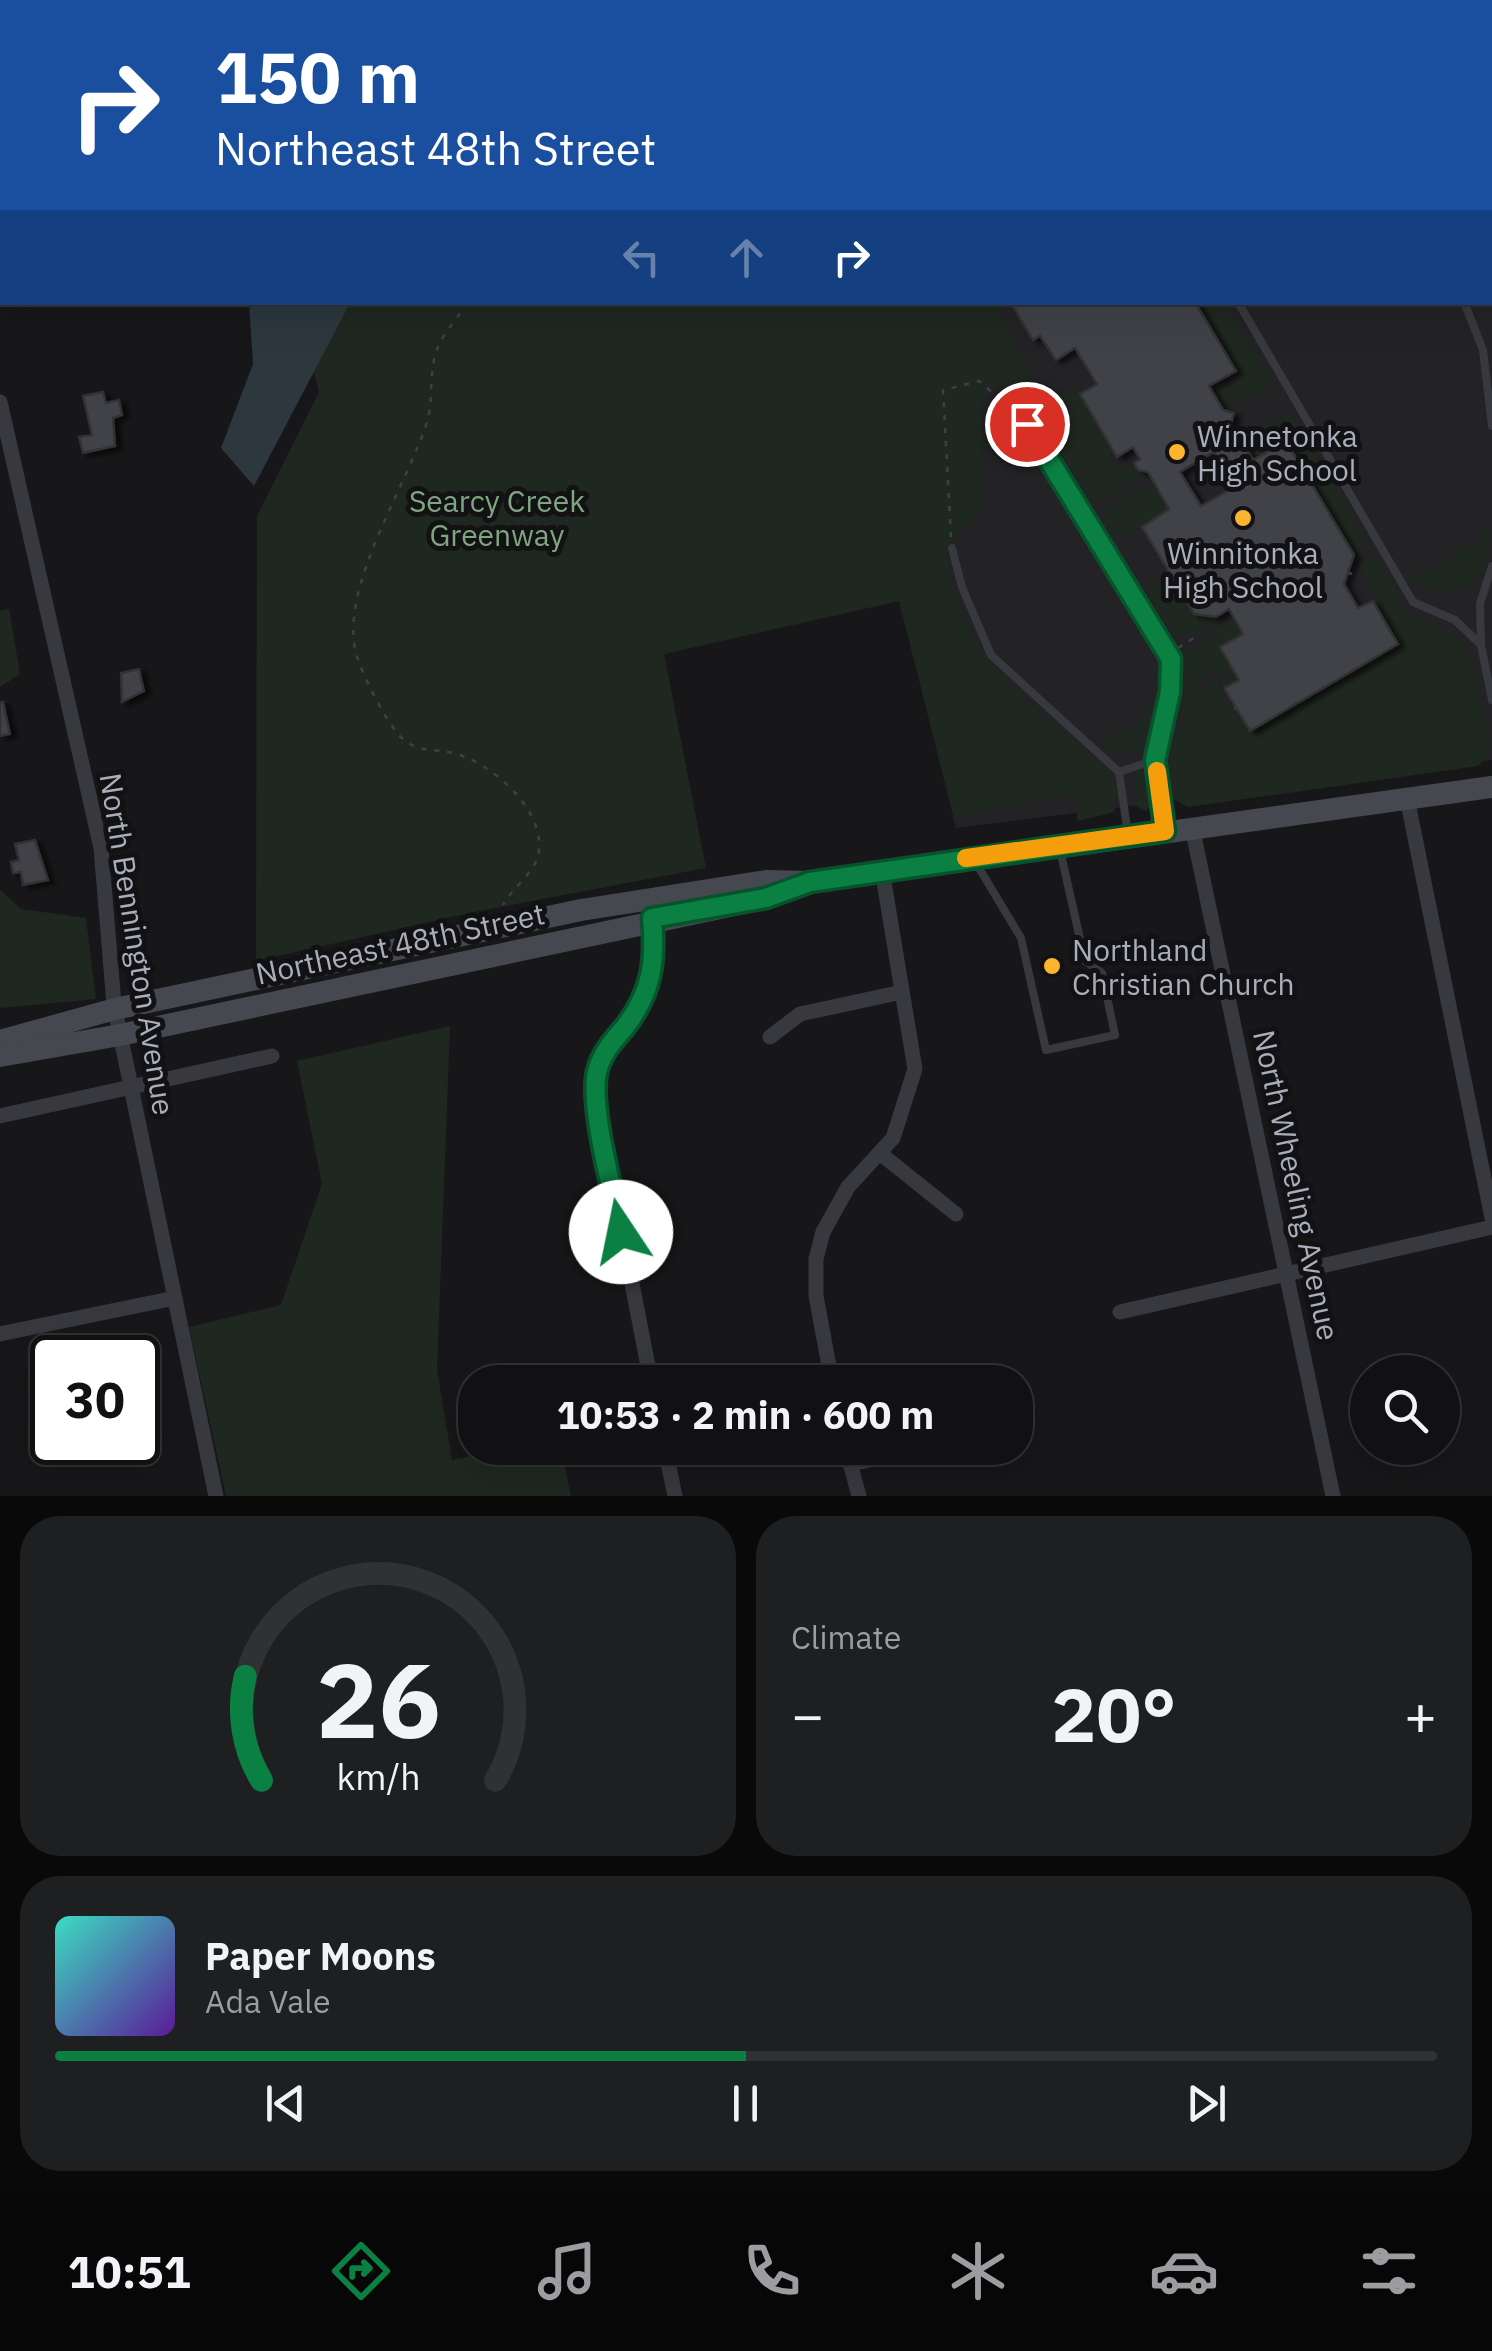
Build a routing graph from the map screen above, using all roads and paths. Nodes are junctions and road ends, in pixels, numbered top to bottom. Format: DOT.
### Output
graph roads {
  1 [pos="464,305"];
  2 [pos="1240,305"];
  3 [pos="1465,305"];
  4 [pos="1002,401"];
  5 [pos="0,402"];
  6 [pos="1492,426"];
  7 [pos="7,474"];
  8 [pos="952,548"];
  9 [pos="1492,566"];
  10 [pos="1197,636"];
  11 [pos="1481,645"];
  12 [pos="1178,648"];
  13 [pos="1492,700"];
  14 [pos="1155,760"];
  15 [pos="1119,772"];
  16 [pos="1492,787"];
  17 [pos="1407,798"];
  18 [pos="1192,827"];
  19 [pos="1165,831"];
  20 [pos="1129,836"];
  21 [pos="1059,846"];
  22 [pos="974,858"];
  23 [pos="882,870"];
  24 [pos="502,908"];
  25 [pos="650,908"];
  26 [pos="378,951"];
  27 [pos="385,977"];
  28 [pos="902,992"];
  29 [pos="115,1009"];
  30 [pos="120,1035"];
  31 [pos="770,1037"];
  32 [pos="0,1041"];
  33 [pos="0,1056"];
  34 [pos="272,1056"];
  35 [pos="131,1087"];
  36 [pos="0,1116"];
  37 [pos="881,1154"];
  38 [pos="956,1214"];
  39 [pos="1492,1218"];
  40 [pos="1492,1227"];
  41 [pos="1289,1274"];
  42 [pos="175,1298"];
  43 [pos="1120,1312"];
  44 [pos="0,1334"];
  45 [pos="648,1365"];
  46 [pos="829,1365"];
  47 [pos="668,1465"];
  48 [pos="850,1465"];
  49 [pos="216,1496"];
  50 [pos="675,1496"];
  51 [pos="858,1496"];
  52 [pos="1333,1496"];
  1 -- 24 [label="path"];
  2 -- 11 [label="lane"];
  3 -- 6 [label="lane"];
  4 -- 8 [label="path"];
  4 -- 14 [label="lane"];
  5 -- 7 [label="street, North Bennington Avenue"];
  7 -- 29 [label="street, North Bennington Avenue"];
  8 -- 15 [label="lane"];
  9 -- 11 [label="lane"];
  10 -- 12 [label="path"];
  11 -- 13 [label="lane"];
  14 -- 15 [label="lane"];
  14 -- 19 [label="lane"];
  15 -- 20 [label="lane"];
  16 -- 17 [label="street, Northeast 48th Street"];
  17 -- 18 [label="street, Northeast 48th Street"];
  17 -- 39 [label="street"];
  18 -- 19 [label="street, Northeast 48th Street"];
  18 -- 41 [label="street, North Wheeling Avenue"];
  19 -- 20 [label="street, Northeast 48th Street"];
  20 -- 21 [label="street, Northeast 48th Street"];
  21 -- 22 [label="street, Northeast 48th Street"];
  21 -- 22 [label="lane"];
  22 -- 23 [label="street, Northeast 48th Street"];
  23 -- 25 [label="street, Northeast 48th Street"];
  23 -- 28 [label="street"];
  25 -- 26 [label="street, Northeast 48th Street"];
  25 -- 27 [label="street, Northeast 48th Street"];
  25 -- 45 [label="street"];
  26 -- 27 [label="street"];
  26 -- 29 [label="street, Northeast 48th Street"];
  27 -- 30 [label="street, Northeast 48th Street"];
  28 -- 31 [label="street"];
  28 -- 37 [label="street"];
  29 -- 30 [label="street, North Bennington Avenue"];
  29 -- 32 [label="street, Northeast 48th Street"];
  30 -- 33 [label="street, Northeast 48th Street"];
  30 -- 35 [label="street, North Bennington Avenue"];
  34 -- 35 [label="street"];
  35 -- 36 [label="street"];
  35 -- 42 [label="street, North Bennington Avenue"];
  37 -- 38 [label="street"];
  37 -- 46 [label="street"];
  40 -- 41 [label="street"];
  41 -- 43 [label="street"];
  41 -- 52 [label="street, North Wheeling Avenue"];
  42 -- 44 [label="street"];
  42 -- 49 [label="street, North Bennington Avenue"];
  47 -- 50 [label="street"];
  48 -- 51 [label="street"];
}
